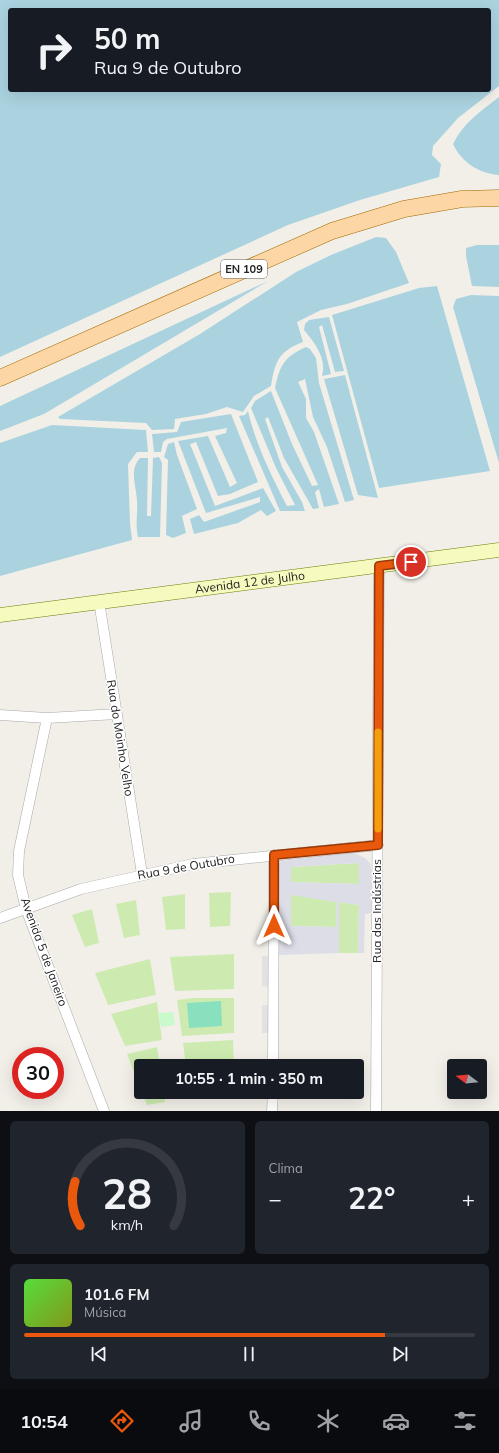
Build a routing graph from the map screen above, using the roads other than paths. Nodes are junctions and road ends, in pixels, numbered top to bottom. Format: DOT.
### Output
graph roads {
  1 [pos="499,198"];
  2 [pos="0,378"];
  3 [pos="499,550"];
  4 [pos="379,566"];
  5 [pos="99,601"];
  6 [pos="0,615"];
  7 [pos="117,714"];
  8 [pos="0,715"];
  9 [pos="47,718"];
  10 [pos="378,845"];
  11 [pos="274,855"];
  12 [pos="142,874"];
  13 [pos="26,909"];
  14 [pos="0,918"];
  15 [pos="273,1059"];
  16 [pos="273,1099"];
  17 [pos="104,1111"];
  18 [pos="272,1111"];
  19 [pos="376,1111"];
  1 -- 2 [label="main road, EN 109"];
  3 -- 4 [label="main road, Avenida 12 de Julho"];
  4 -- 5 [label="main road, Avenida 12 de Julho"];
  4 -- 10 [label="street, Rua das Indústrias"];
  5 -- 6 [label="main road, Avenida 12 de Julho"];
  5 -- 7 [label="street, Rua do Moinho Velho"];
  7 -- 9 [label="street"];
  7 -- 12 [label="street, Rua do Moinho Velho"];
  8 -- 9 [label="street"];
  9 -- 13 [label="street, Avenida 5 de Janeiro"];
  10 -- 11 [label="street, Rua 9 de Outubro"];
  10 -- 19 [label="street, Rua das Indústrias"];
  11 -- 12 [label="street, Rua 9 de Outubro"];
  11 -- 15 [label="street"];
  12 -- 13 [label="street, Rua 9 de Outubro"];
  13 -- 14 [label="street, Rua 9 de Outubro"];
  13 -- 17 [label="street, Avenida 5 de Janeiro"];
  16 -- 18 [label="street"];
}
